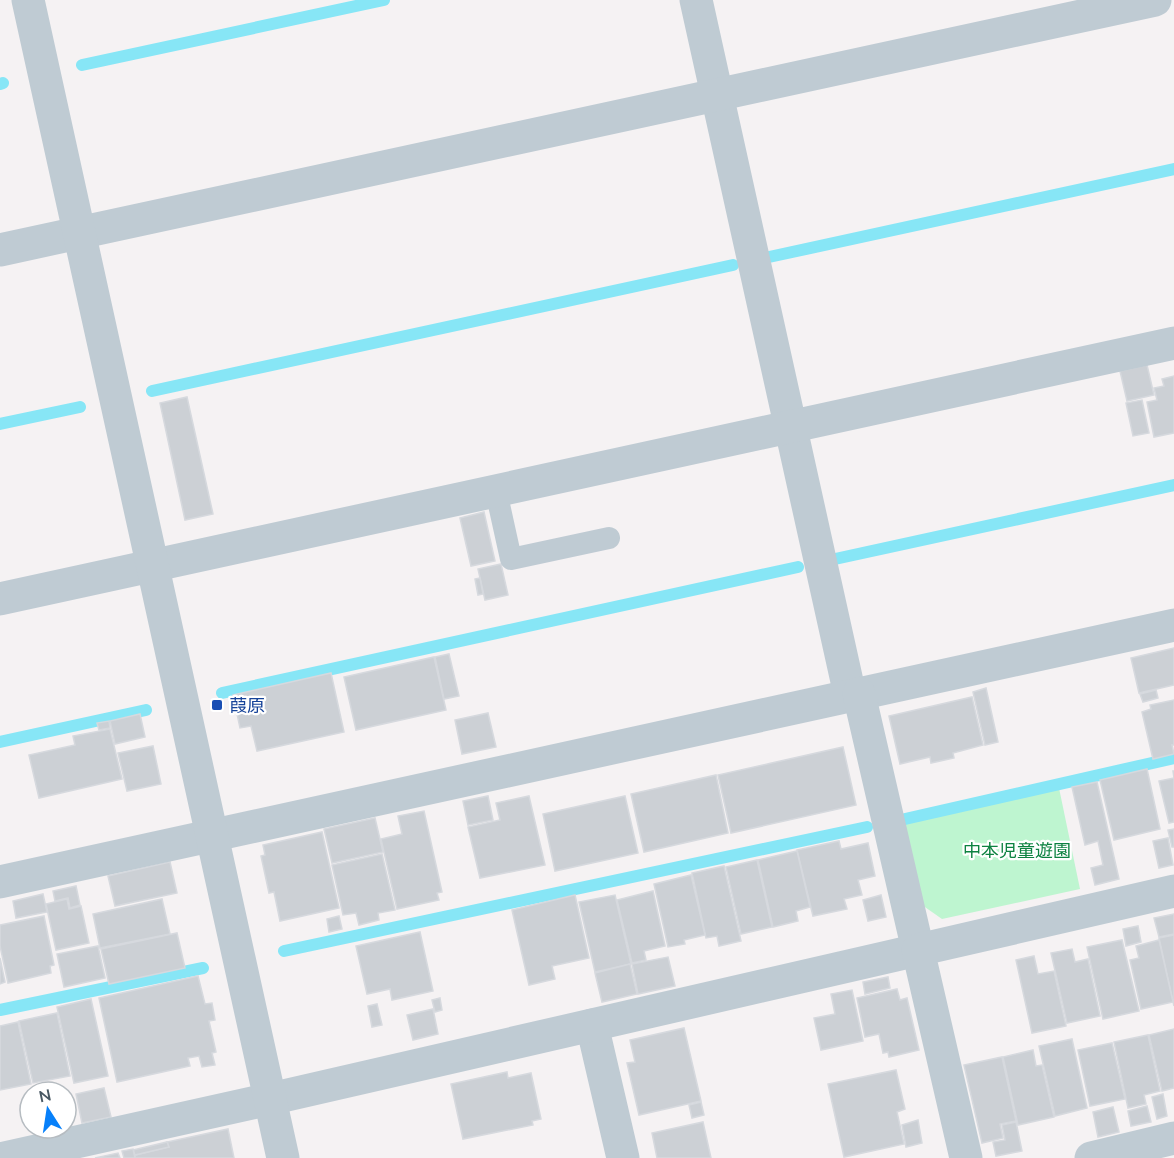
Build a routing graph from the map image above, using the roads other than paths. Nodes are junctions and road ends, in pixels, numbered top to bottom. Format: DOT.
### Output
graph roads {
  1 [pos="28,0"];
  2 [pos="696,0"];
  3 [pos="1155,0"];
  4 [pos="717,95"];
  5 [pos="79,233"];
  6 [pos="0,250"];
  7 [pos="1174,343"];
  8 [pos="790,427"];
  9 [pos="496,490"];
  10 [pos="609,538"];
  11 [pos="153,566"];
  12 [pos="0,599"];
  13 [pos="1174,624"];
  14 [pos="854,694"];
  15 [pos="213,836"];
  16 [pos="0,882"];
  17 [pos="1174,891"];
  18 [pos="918,950"];
  19 [pos="592,1025"];
  20 [pos="270,1099"];
  21 [pos="1174,1138"];
  22 [pos="958,1156"];
  23 [pos="4,1158"];
  24 [pos="283,1158"];
  25 [pos="623,1158"];
  26 [pos="1091,1158"];
  1 -- 5 [label="street"];
  2 -- 4 [label="street"];
  3 -- 4 [label="street"];
  4 -- 5 [label="street"];
  4 -- 8 [label="street"];
  5 -- 6 [label="street"];
  5 -- 11 [label="street"];
  7 -- 8 [label="street"];
  8 -- 9 [label="street"];
  8 -- 14 [label="street"];
  9 -- 10 [label="lane"];
  9 -- 11 [label="street"];
  11 -- 12 [label="street"];
  11 -- 15 [label="street"];
  13 -- 14 [label="street"];
  14 -- 15 [label="street"];
  14 -- 18 [label="street"];
  15 -- 16 [label="street"];
  15 -- 20 [label="street"];
  17 -- 18 [label="street"];
  18 -- 19 [label="street"];
  18 -- 22 [label="street"];
  19 -- 20 [label="street"];
  19 -- 25 [label="street"];
  20 -- 23 [label="street"];
  20 -- 24 [label="street"];
  21 -- 26 [label="street"];
}
